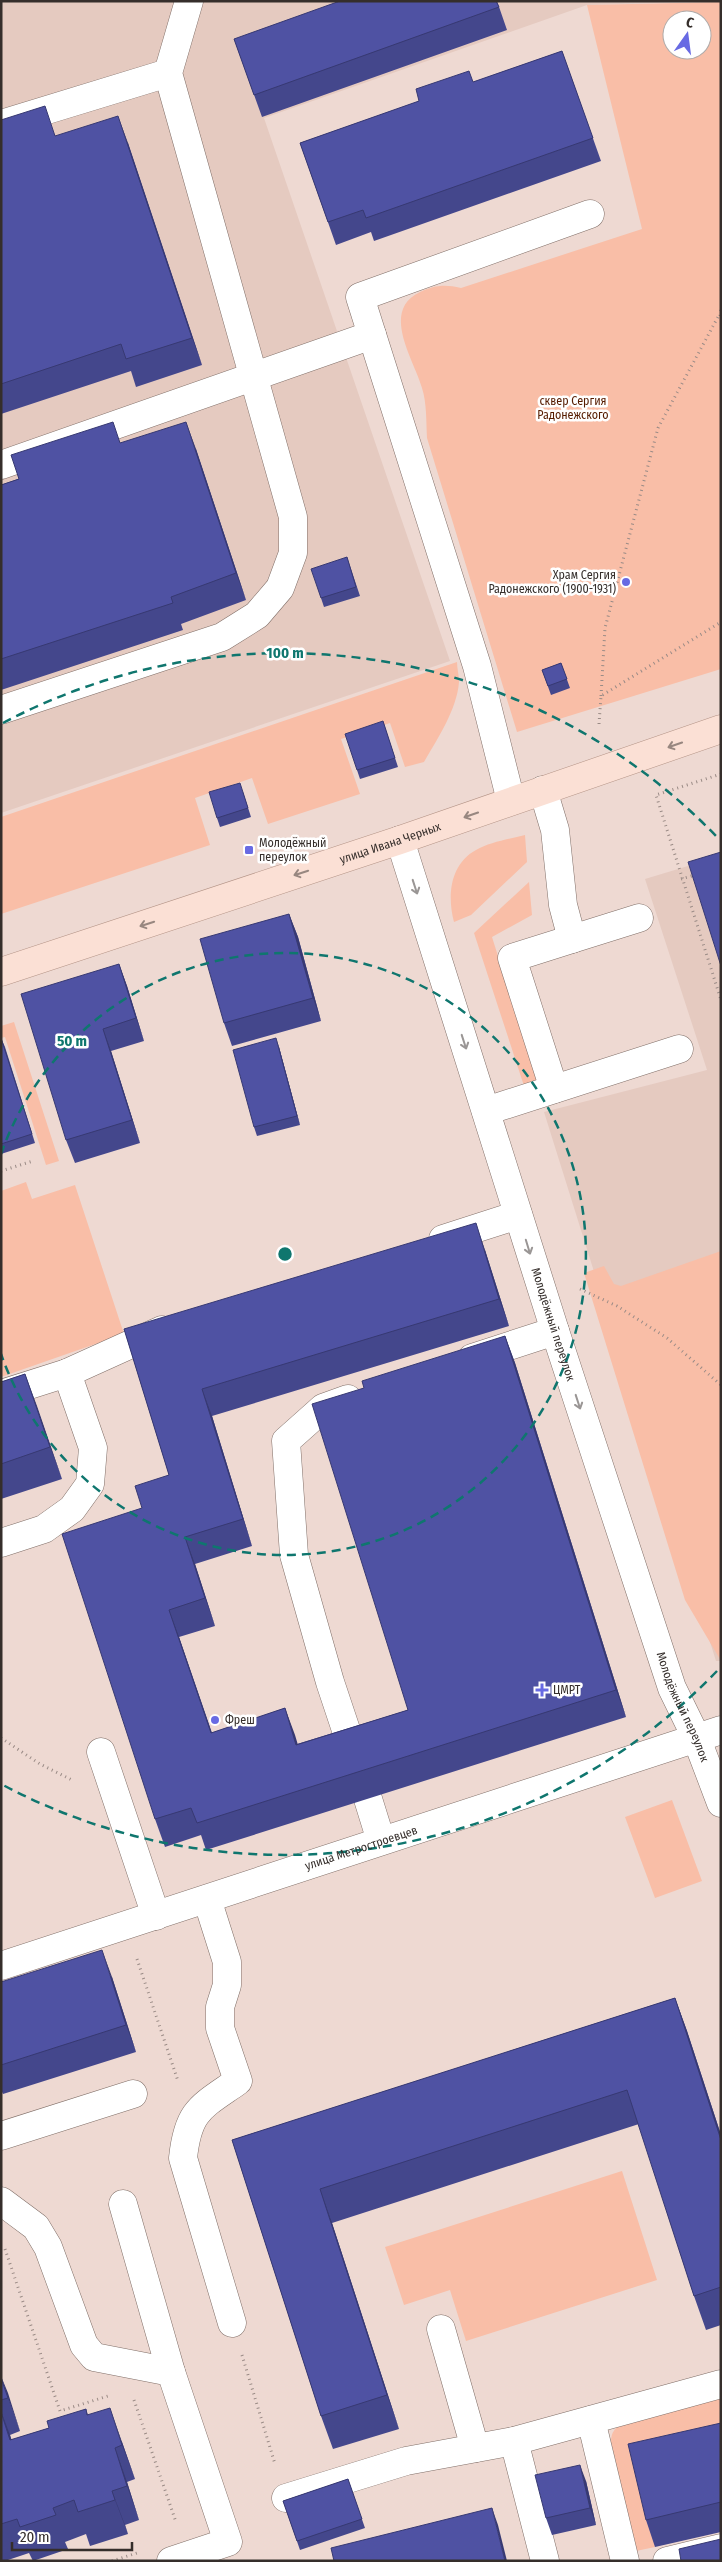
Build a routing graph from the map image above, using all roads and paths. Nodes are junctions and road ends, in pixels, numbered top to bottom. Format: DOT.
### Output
graph roads {
  1 [pos="189,1"];
  2 [pos="168,73"];
  3 [pos="1,124"];
  4 [pos="590,214"];
  5 [pos="721,308"];
  6 [pos="720,316"];
  7 [pos="372,335"];
  8 [pos="254,377"];
  9 [pos="1,465"];
  10 [pos="721,622"];
  11 [pos="601,696"];
  12 [pos="1,710"];
  13 [pos="599,724"];
  14 [pos="721,729"];
  15 [pos="721,774"];
  16 [pos="543,790"];
  17 [pos="511,801"];
  18 [pos="400,840"];
  19 [pos="697,874"];
  20 [pos="681,879"];
  21 [pos="639,918"];
  22 [pos="572,939"];
  23 [pos="1,972"];
  24 [pos="721,1000"];
  25 [pos="679,1050"];
  26 [pos="554,1089"];
  27 [pos="486,1111"];
  28 [pos="34,1161"];
  29 [pos="1,1171"];
  30 [pos="518,1215"];
  31 [pos="419,1246"];
  32 [pos="579,1288"];
  33 [pos="188,1320"];
  34 [pos="555,1331"];
  35 [pos="451,1365"];
  36 [pos="67,1373"];
  37 [pos="721,1385"];
  38 [pos="369,1392"];
  39 [pos="1,1394"];
  40 [pos="1,1543"];
  41 [pos="708,1734"];
  42 [pos="1,1738"];
  43 [pos="102,1752"];
  44 [pos="355,1757"];
  45 [pos="368,1799"];
  46 [pos="721,1803"];
  47 [pos="119,1805"];
  48 [pos="381,1840"];
  49 [pos="207,1899"];
  50 [pos="156,1916"];
  51 [pos="136,1956"];
  52 [pos="1,1966"];
  53 [pos="133,2094"];
  54 [pos="201,2106"];
  55 [pos="1,2136"];
  56 [pos="1,2201"];
  57 [pos="123,2204"];
  58 [pos="4,2244"];
  59 [pos="232,2323"];
  60 [pos="440,2329"];
  61 [pos="171,2372"];
  62 [pos="721,2384"];
  63 [pos="116,2394"];
  64 [pos="132,2395"];
  65 [pos="590,2420"];
  66 [pos="514,2441"];
  67 [pos="475,2448"];
  68 [pos="286,2498"];
  69 [pos="177,2530"];
  70 [pos="721,2548"];
  71 [pos="138,2552"];
  72 [pos="112,2561"];
  73 [pos="171,2561"];
  74 [pos="545,2561"];
  75 [pos="625,2561"];
  76 [pos="667,2561"];
  1 -- 2 [label="street"];
  2 -- 3 [label="street"];
  2 -- 8 [label="street"];
  4 -- 7 [label="street"];
  5 -- 6 [label="path"];
  6 -- 11 [label="path"];
  7 -- 8 [label="street"];
  7 -- 17 [label="street"];
  8 -- 9 [label="street"];
  8 -- 12 [label="street"];
  10 -- 11 [label="path"];
  11 -- 13 [label="path"];
  14 -- 16 [label="main road, улица Ивана Черных, one-way"];
  15 -- 20 [label="path"];
  16 -- 17 [label="main road, улица Ивана Черных"];
  16 -- 22 [label="street"];
  17 -- 18 [label="main road, улица Ивана Черных, one-way"];
  18 -- 23 [label="main road, улица Ивана Черных, one-way"];
  18 -- 27 [label="street, Молодёжный переулок, one-way"];
  19 -- 20 [label="path"];
  20 -- 24 [label="path"];
  21 -- 22 [label="street"];
  22 -- 26 [label="street"];
  25 -- 26 [label="street"];
  26 -- 27 [label="street"];
  27 -- 30 [label="street, Молодёжный переулок"];
  28 -- 29 [label="path"];
  30 -- 31 [label="street"];
  30 -- 34 [label="street, Молодёжный переулок, one-way"];
  32 -- 37 [label="path"];
  33 -- 36 [label="street"];
  34 -- 35 [label="street"];
  34 -- 41 [label="street, Молодёжный переулок, one-way"];
  36 -- 39 [label="street"];
  36 -- 40 [label="street"];
  38 -- 44 [label="street"];
  41 -- 46 [label="street, Молодёжный переулок"];
  41 -- 48 [label="street, улица Метростроевцев"];
  42 -- 47 [label="path"];
  43 -- 47 [label="street"];
  45 -- 48 [label="street"];
  47 -- 50 [label="street"];
  48 -- 49 [label="street, улица Метростроевцев"];
  49 -- 50 [label="street, улица Метростроевцев"];
  49 -- 54 [label="street"];
  50 -- 52 [label="street, улица Метростроевцев"];
  51 -- 54 [label="path"];
  53 -- 55 [label="street"];
  54 -- 59 [label="street"];
  56 -- 61 [label="street"];
  57 -- 61 [label="street"];
  58 -- 63 [label="path"];
  59 -- 68 [label="path"];
  60 -- 67 [label="street"];
  61 -- 73 [label="street"];
  62 -- 65 [label="street"];
  64 -- 69 [label="path"];
  65 -- 66 [label="street"];
  65 -- 75 [label="street"];
  66 -- 67 [label="street"];
  66 -- 74 [label="street"];
  67 -- 68 [label="street"];
  70 -- 76 [label="street"];
  71 -- 72 [label="path"];
}
